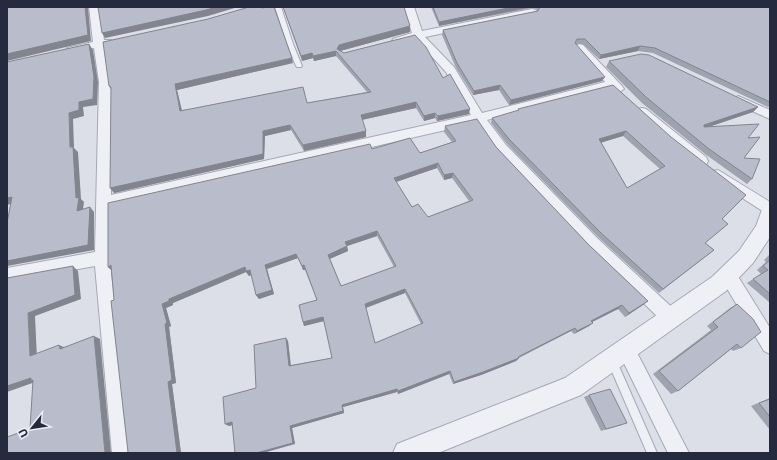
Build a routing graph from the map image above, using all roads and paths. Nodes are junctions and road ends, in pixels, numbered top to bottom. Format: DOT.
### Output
graph roads {
  1 [pos="94,7"];
  2 [pos="278,7"];
  3 [pos="409,7"];
  4 [pos="532,12"];
  5 [pos="418,35"];
  6 [pos="114,41"];
  7 [pos="390,42"];
  8 [pos="99,44"];
  9 [pos="579,47"];
  10 [pos="55,53"];
  11 [pos="608,62"];
  12 [pos="594,65"];
  13 [pos="300,66"];
  14 [pos="612,84"];
  15 [pos="731,97"];
  16 [pos="770,115"];
  17 [pos="479,118"];
  18 [pos="103,203"];
  19 [pos="770,211"];
  20 [pos="102,258"];
  21 [pos="7,275"];
  22 [pos="728,275"];
  23 [pos="671,318"];
  24 [pos="770,345"];
  25 [pos="619,354"];
  26 [pos="122,453"];
  27 [pos="406,453"];
  28 [pos="652,453"];
  29 [pos="680,453"];
  1 -- 8 [label="street"];
  2 -- 13 [label="lane"];
  3 -- 5 [label="street"];
  4 -- 5 [label="street"];
  5 -- 7 [label="street"];
  5 -- 17 [label="street"];
  6 -- 8 [label="street"];
  8 -- 10 [label="street"];
  8 -- 18 [label="street"];
  9 -- 12 [label="street"];
  11 -- 12 [label="street"];
  12 -- 14 [label="street"];
  14 -- 17 [label="street"];
  14 -- 19 [label="street"];
  15 -- 16 [label="street"];
  17 -- 18 [label="street"];
  17 -- 23 [label="street"];
  18 -- 20 [label="street"];
  19 -- 22 [label="street"];
  20 -- 21 [label="street"];
  20 -- 26 [label="street"];
  22 -- 23 [label="street"];
  22 -- 24 [label="street"];
  23 -- 25 [label="street"];
  25 -- 27 [label="street"];
  25 -- 28 [label="lane"];
  25 -- 29 [label="street"];
}
